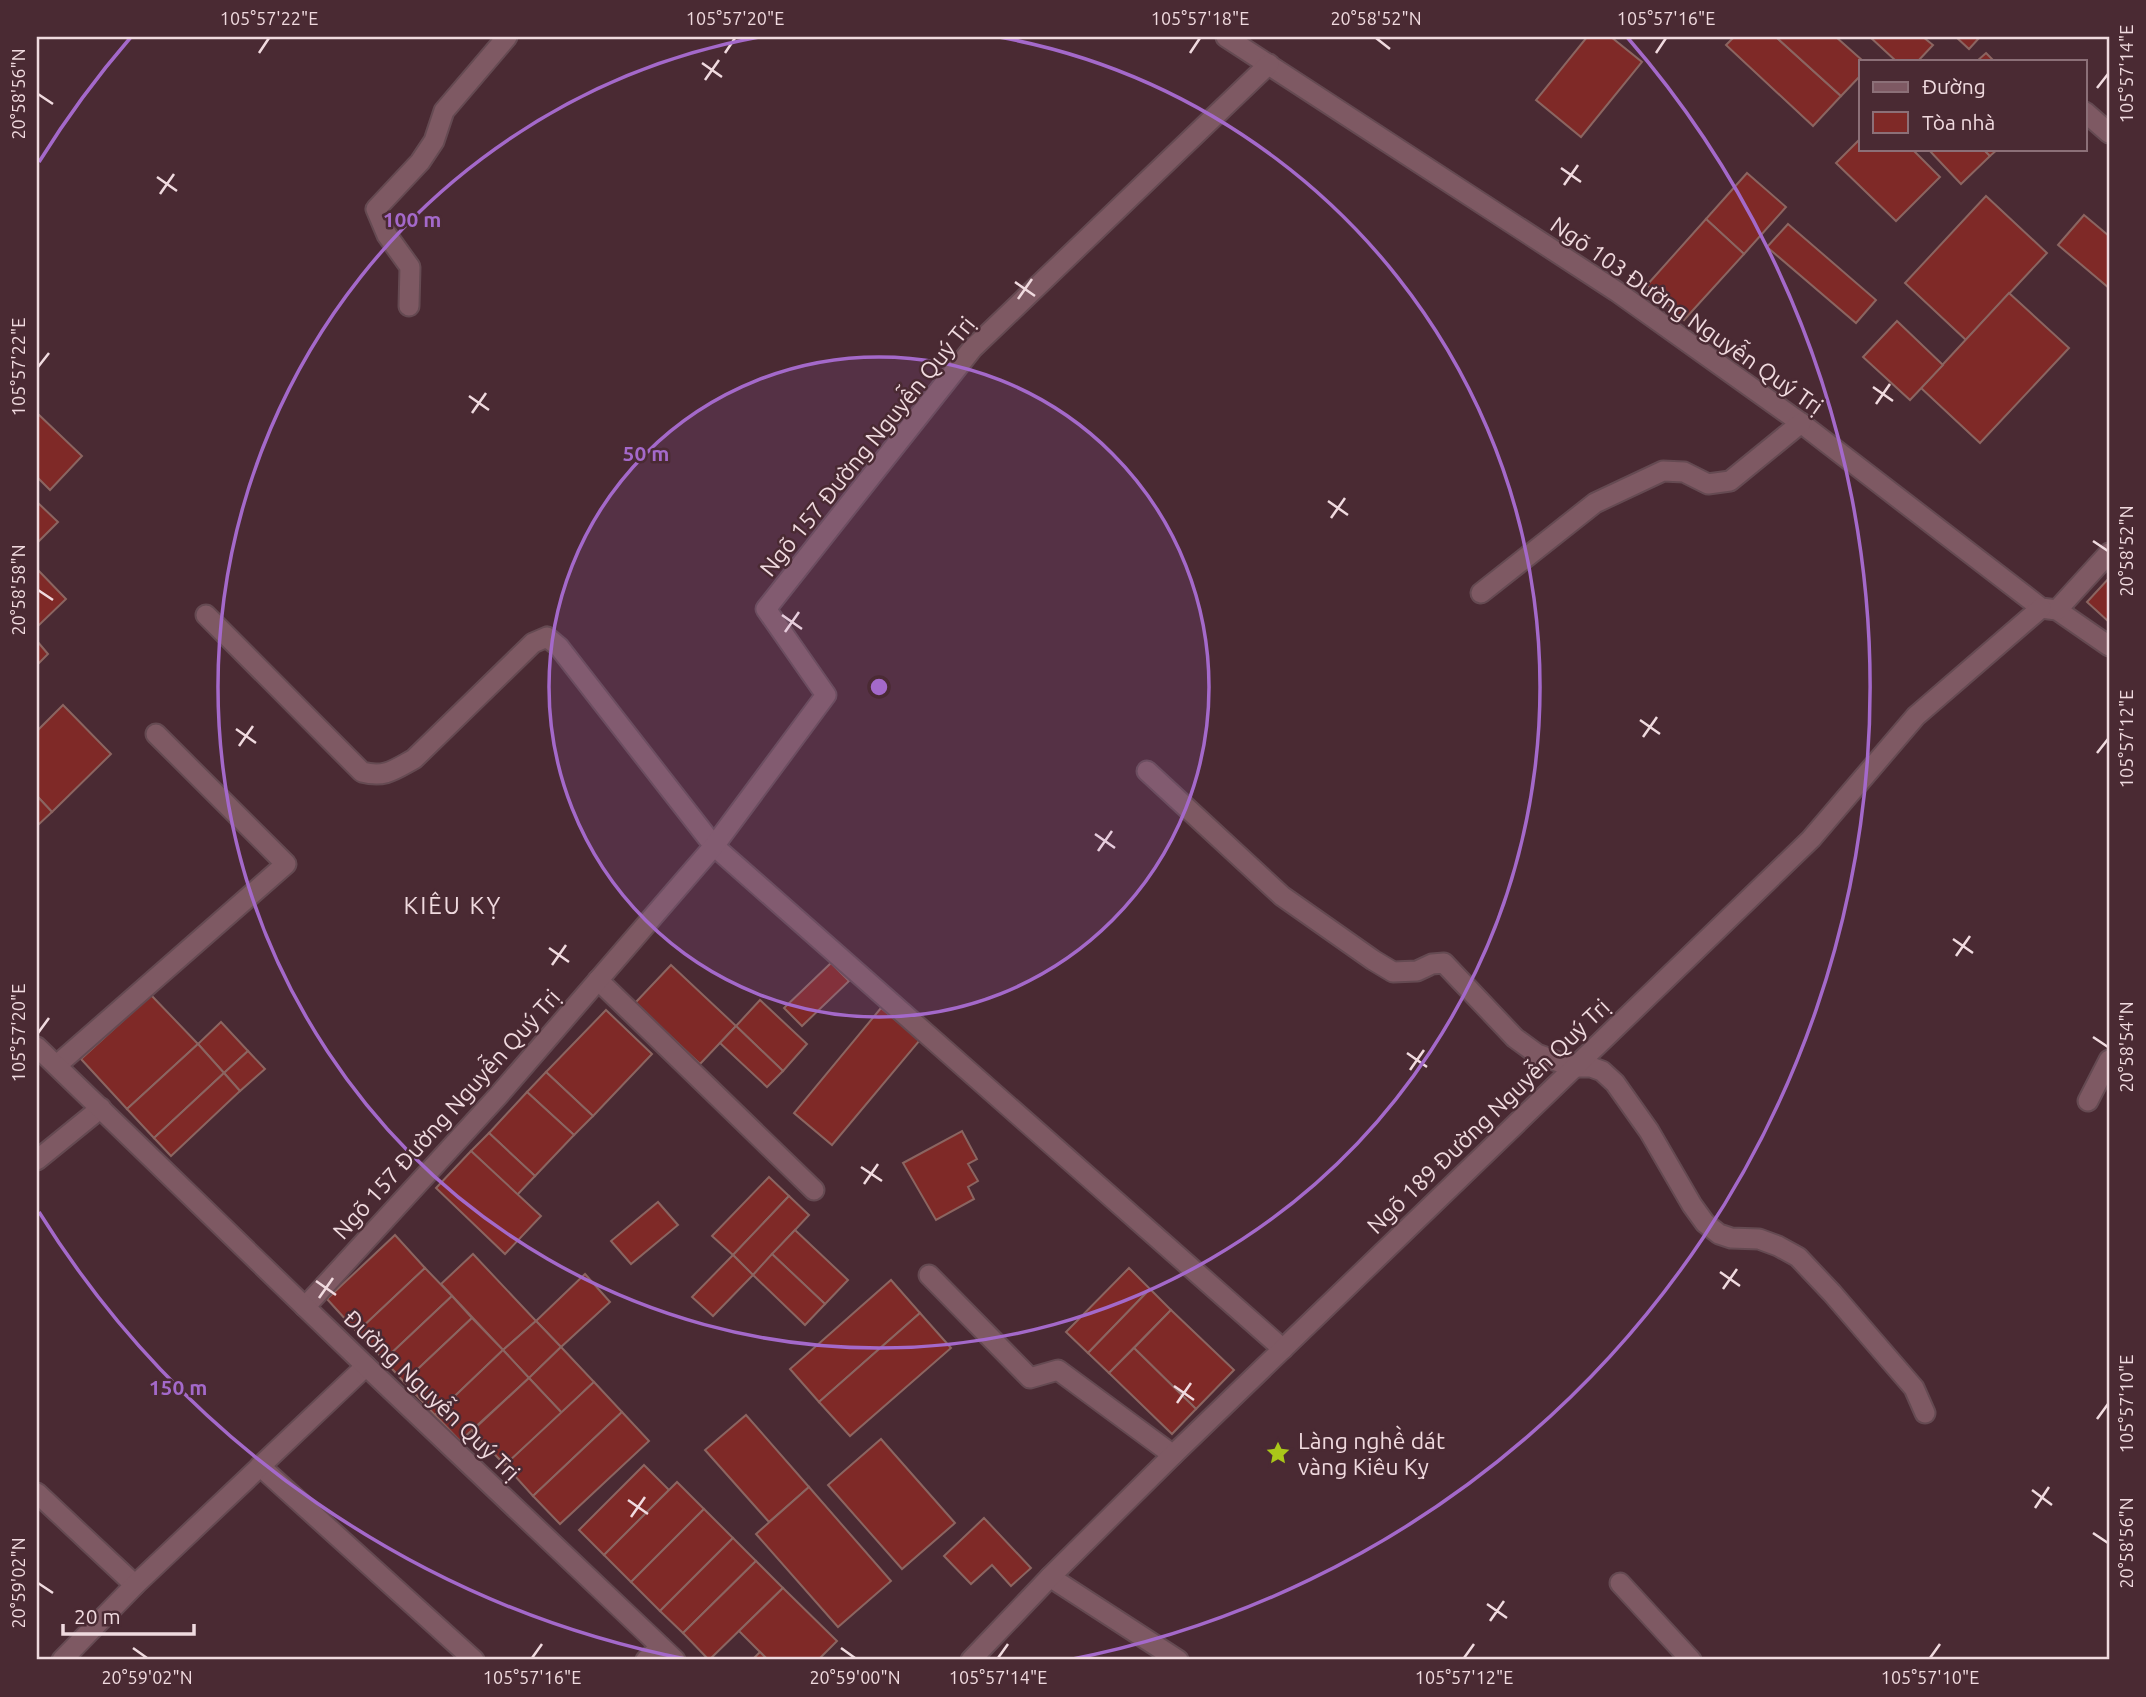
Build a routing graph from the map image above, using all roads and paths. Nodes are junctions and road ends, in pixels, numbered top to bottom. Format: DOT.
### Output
graph roads {
  1 [pos="507,37"];
  2 [pos="1226,37"];
  3 [pos="1269,64"];
  4 [pos="2086,113"];
  5 [pos="2109,133"];
  6 [pos="409,306"];
  7 [pos="1801,423"];
  8 [pos="2109,553"];
  9 [pos="1481,593"];
  10 [pos="2049,609"];
  11 [pos="206,615"];
  12 [pos="2109,646"];
  13 [pos="156,734"];
  14 [pos="1147,771"];
  15 [pos="714,846"];
  16 [pos="598,980"];
  17 [pos="37,1047"];
  18 [pos="2109,1060"];
  19 [pos="57,1065"];
  20 [pos="1573,1067"];
  21 [pos="2088,1101"];
  22 [pos="101,1108"];
  23 [pos="37,1160"];
  24 [pos="814,1190"];
  25 [pos="929,1275"];
  26 [pos="304,1307"];
  27 [pos="1283,1349"];
  28 [pos="366,1366"];
  29 [pos="1925,1413"];
  30 [pos="1173,1455"];
  31 [pos="260,1466"];
  32 [pos="37,1493"];
  33 [pos="1050,1577"];
  34 [pos="1620,1583"];
  35 [pos="135,1585"];
  36 [pos="661,1656"];
  37 [pos="63,1660"];
  38 [pos="474,1660"];
  39 [pos="971,1660"];
  40 [pos="1178,1660"];
  41 [pos="1691,1660"];
  1 -- 6 [label="street"];
  2 -- 3 [label="street, Ngõ 103 Đường Nguyễn Quý Trị"];
  3 -- 7 [label="street, Ngõ 103 Đường Nguyễn Quý Trị"];
  3 -- 15 [label="street, Ngõ 157 Đường Nguyễn Quý Trị"];
  4 -- 5 [label="street"];
  7 -- 9 [label="street"];
  7 -- 10 [label="street, Ngõ 103 Đường Nguyễn Quý Trị"];
  8 -- 10 [label="street, Ngõ 189 Đường Nguyễn Quý Trị"];
  10 -- 12 [label="street, Ngõ 103 Đường Nguyễn Quý Trị"];
  10 -- 20 [label="street, Ngõ 189 Đường Nguyễn Quý Trị"];
  11 -- 15 [label="street"];
  13 -- 19 [label="street"];
  14 -- 20 [label="street"];
  15 -- 16 [label="street, Ngõ 157 Đường Nguyễn Quý Trị"];
  15 -- 27 [label="street"];
  16 -- 24 [label="street"];
  16 -- 26 [label="street, Ngõ 157 Đường Nguyễn Quý Trị"];
  17 -- 19 [label="street, Đường Nguyễn Quý Trị"];
  18 -- 21 [label="street"];
  19 -- 22 [label="street, Đường Nguyễn Quý Trị"];
  20 -- 27 [label="street, Ngõ 189 Đường Nguyễn Quý Trị"];
  20 -- 29 [label="street"];
  22 -- 23 [label="street"];
  22 -- 26 [label="street, Đường Nguyễn Quý Trị"];
  25 -- 30 [label="street"];
  26 -- 28 [label="street, Đường Nguyễn Quý Trị"];
  27 -- 30 [label="street, Ngõ 189 Đường Nguyễn Quý Trị"];
  28 -- 31 [label="street"];
  28 -- 36 [label="street, Đường Nguyễn Quý Trị"];
  30 -- 33 [label="street, Ngõ 189 Đường Nguyễn Quý Trị"];
  31 -- 35 [label="street"];
  31 -- 38 [label="street"];
  32 -- 35 [label="street"];
  33 -- 39 [label="street, Ngõ 189 Đường Nguyễn Quý Trị"];
  33 -- 40 [label="street"];
  34 -- 41 [label="street"];
  35 -- 37 [label="street"];
}
